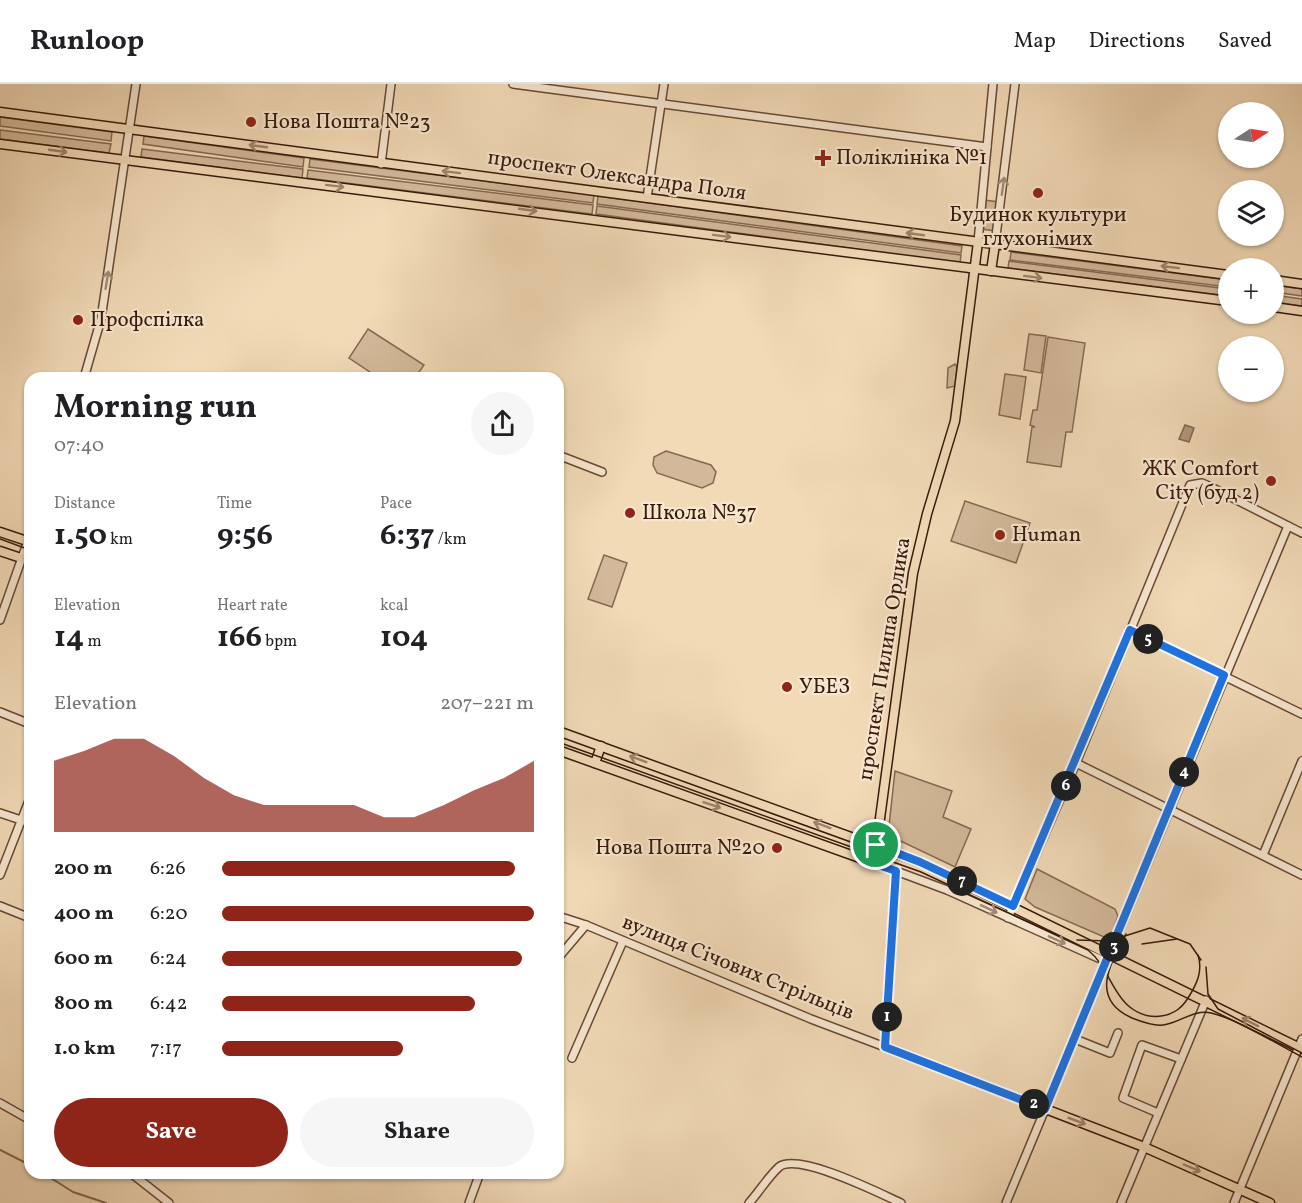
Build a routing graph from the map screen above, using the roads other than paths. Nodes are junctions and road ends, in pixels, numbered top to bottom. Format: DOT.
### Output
graph roads {
  1 [pos="136,84"];
  2 [pos="391,84"];
  3 [pos="513,84"];
  4 [pos="664,84"];
  5 [pos="993,84"];
  6 [pos="1016,84"];
  7 [pos="660,103"];
  8 [pos="0,112"];
  9 [pos="130,128"];
  10 [pos="0,144"];
  11 [pos="987,147"];
  12 [pos="125,160"];
  13 [pos="381,164"];
  14 [pos="647,198"];
  15 [pos="978,242"];
  16 [pos="995,244"];
  17 [pos="975,269"];
  18 [pos="991,271"];
  19 [pos="1218,274"];
  20 [pos="1284,281"];
  21 [pos="1302,284"];
  22 [pos="1218,300"];
  23 [pos="1284,308"];
  24 [pos="1302,311"];
  25 [pos="86,372"];
  26 [pos="564,458"];
  27 [pos="602,472"];
  28 [pos="1288,526"];
  29 [pos="0,532"];
  30 [pos="1302,533"];
  31 [pos="24,539"];
  32 [pos="0,550"];
  33 [pos="24,559"];
  34 [pos="24,565"];
  35 [pos="0,620"];
  36 [pos="1130,630"];
  37 [pos="1224,675"];
  38 [pos="0,712"];
  39 [pos="1302,714"];
  40 [pos="24,722"];
  41 [pos="564,733"];
  42 [pos="601,746"];
  43 [pos="564,752"];
  44 [pos="1302,761"];
  45 [pos="595,763"];
  46 [pos="1076,763"];
  47 [pos="1168,809"];
  48 [pos="0,813"];
  49 [pos="24,815"];
  50 [pos="22,821"];
  51 [pos="876,845"];
  52 [pos="1263,855"];
  53 [pos="873,863"];
  54 [pos="896,871"];
  55 [pos="1302,874"];
  56 [pos="0,875"];
  57 [pos="0,906"];
  58 [pos="1013,906"];
  59 [pos="24,916"];
  60 [pos="564,918"];
  61 [pos="1008,918"];
  62 [pos="586,925"];
  63 [pos="623,941"];
  64 [pos="564,951"];
  65 [pos="1111,953"];
  66 [pos="1107,962"];
  67 [pos="1206,1000"];
  68 [pos="1118,1033"];
  69 [pos="1075,1039"];
  70 [pos="1301,1045"];
  71 [pos="885,1047"];
  72 [pos="572,1058"];
  73 [pos="1180,1059"];
  74 [pos="0,1103"];
  75 [pos="1045,1109"];
  76 [pos="1158,1113"];
  77 [pos="24,1117"];
  78 [pos="1144,1147"];
  79 [pos="138,1179"];
  80 [pos="478,1179"];
  81 [pos="1240,1188"];
  82 [pos="751,1202"];
  83 [pos="169,1203"];
  84 [pos="469,1203"];
  85 [pos="901,1203"];
  86 [pos="1006,1203"];
  87 [pos="1121,1203"];
  88 [pos="1234,1203"];
  89 [pos="1270,1203"];
  1 -- 9 [label="street"];
  2 -- 13 [label="street"];
  3 -- 7 [label="street"];
  4 -- 7 [label="street"];
  5 -- 11 [label="street"];
  16 -- 6 [label="street, one-way"];
  7 -- 11 [label="street"];
  7 -- 14 [label="street"];
  8 -- 9 [label="main road, проспект Олександра Поля"];
  9 -- 12 [label="street"];
  13 -- 9 [label="main road, проспект Олександра Поля, one-way"];
  10 -- 12 [label="main road, one-way"];
  11 -- 15 [label="street"];
  12 -- 17 [label="main road, one-way"];
  25 -- 12 [label="street, one-way"];
  14 -- 13 [label="main road, проспект Олександра Поля, one-way"];
  15 -- 14 [label="main road, проспект Олександра Поля, one-way"];
  15 -- 16 [label="main road, проспект Олександра Поля"];
  15 -- 17 [label="main road, проспект Пилипа Орлика"];
  16 -- 18 [label="main road"];
  19 -- 16 [label="main road, проспект Олександра Поля, one-way"];
  17 -- 18 [label="main road"];
  17 -- 51 [label="main road, проспект Пилипа Орлика"];
  18 -- 22 [label="main road, one-way"];
  20 -- 21 [label="main road"];
  23 -- 24 [label="main road"];
  26 -- 27 [label="street"];
  28 -- 30 [label="street"];
  28 -- 36 [label="street"];
  28 -- 37 [label="street"];
  29 -- 31 [label="main road"];
  32 -- 33 [label="main road"];
  34 -- 35 [label="street"];
  36 -- 37 [label="street"];
  36 -- 46 [label="street"];
  37 -- 39 [label="street"];
  37 -- 47 [label="street"];
  38 -- 40 [label="street"];
  41 -- 42 [label="main road"];
  42 -- 45 [label="main road"];
  51 -- 42 [label="main road, one-way"];
  43 -- 45 [label="main road"];
  44 -- 52 [label="street"];
  45 -- 53 [label="main road, one-way"];
  46 -- 47 [label="street"];
  46 -- 58 [label="street"];
  47 -- 52 [label="street"];
  47 -- 65 [label="street"];
  48 -- 50 [label="street"];
  49 -- 50 [label="street"];
  50 -- 56 [label="street"];
  51 -- 53 [label="main road, проспект Пилипа Орлика"];
  51 -- 58 [label="main road"];
  52 -- 55 [label="street"];
  53 -- 54 [label="main road"];
  54 -- 61 [label="street, one-way"];
  54 -- 71 [label="main road"];
  57 -- 59 [label="street"];
  58 -- 61 [label="street"];
  58 -- 65 [label="main road"];
  60 -- 62 [label="street, вулиця Січових Стрільців"];
  61 -- 66 [label="street, one-way"];
  62 -- 63 [label="street, вулиця Січових Стрільців"];
  62 -- 64 [label="street"];
  63 -- 71 [label="street, вулиця Січових Стрільців"];
  63 -- 72 [label="street"];
  65 -- 66 [label="street"];
  65 -- 67 [label="main road"];
  66 -- 69 [label="street"];
  70 -- 67 [label="main road, one-way"];
  67 -- 73 [label="street"];
  68 -- 69 [label="street"];
  69 -- 75 [label="street"];
  70 -- 81 [label="street"];
  71 -- 75 [label="main road, вулиця Січових Стрільців"];
  73 -- 76 [label="street"];
  73 -- 76 [label="street"];
  74 -- 77 [label="street"];
  75 -- 78 [label="main road, вулиця Січових Стрільців, one-way"];
  75 -- 86 [label="street"];
  76 -- 78 [label="street"];
  78 -- 81 [label="main road, вулиця Січових Стрільців, one-way"];
  78 -- 87 [label="street"];
  79 -- 83 [label="street"];
  80 -- 84 [label="street"];
  81 -- 88 [label="street"];
  81 -- 89 [label="main road, вулиця Січових Стрільців"];
  82 -- 85 [label="street"];
}
